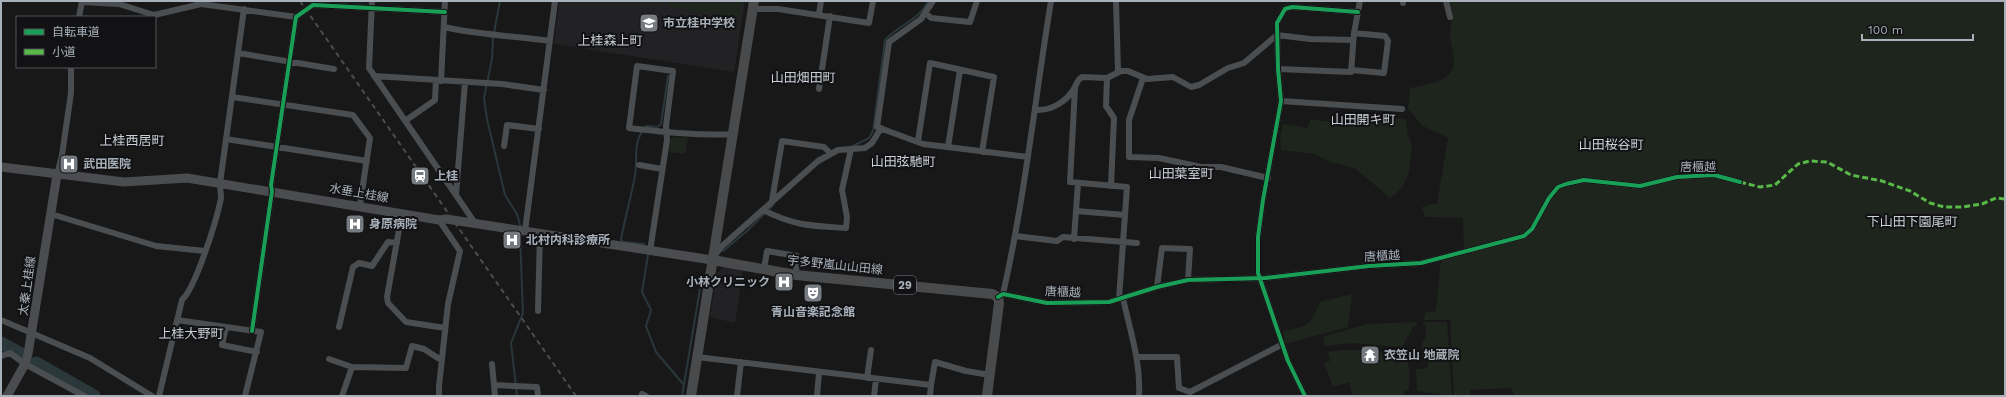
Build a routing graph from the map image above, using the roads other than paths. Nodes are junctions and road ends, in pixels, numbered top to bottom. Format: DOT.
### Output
graph roads {
  1 [pos="82,1"];
  2 [pos="372,1"];
  3 [pos="445,1"];
  4 [pos="555,1"];
  5 [pos="821,1"];
  6 [pos="873,1"];
  7 [pos="932,1"];
  8 [pos="977,1"];
  9 [pos="1051,1"];
  10 [pos="1116,1"];
  11 [pos="1307,1"];
  12 [pos="1360,1"];
  13 [pos="1446,1"];
  14 [pos="312,3"];
  15 [pos="754,5"];
  16 [pos="372,8"];
  17 [pos="1305,8"];
  18 [pos="244,9"];
  19 [pos="445,12"];
  20 [pos="1358,12"];
  21 [pos="926,13"];
  22 [pos="819,14"];
  23 [pos="79,16"];
  24 [pos="830,16"];
  25 [pos="296,17"];
  26 [pos="1450,17"];
  27 [pos="444,27"];
  28 [pos="1354,33"];
  29 [pos="1276,35"];
  30 [pos="1354,40"];
  31 [pos="550,41"];
  32 [pos="238,53"];
  33 [pos="289,62"];
  34 [pos="70,68"];
  35 [pos="334,69"];
  36 [pos="1278,69"];
  37 [pos="960,70"];
  38 [pos="1352,70"];
  39 [pos="1118,72"];
  40 [pos="374,76"];
  41 [pos="1107,78"];
  42 [pos="1143,78"];
  43 [pos="439,80"];
  44 [pos="465,82"];
  45 [pos="1075,88"];
  46 [pos="819,89"];
  47 [pos="544,90"];
  48 [pos="232,97"];
  49 [pos="1281,101"];
  50 [pos="283,105"];
  51 [pos="1402,109"];
  52 [pos="1035,110"];
  53 [pos="405,121"];
  54 [pos="881,128"];
  55 [pos="539,129"];
  56 [pos="667,132"];
  57 [pos="734,134"];
  58 [pos="226,139"];
  59 [pos="918,141"];
  60 [pos="504,146"];
  61 [pos="277,147"];
  62 [pos="948,147"];
  63 [pos="851,149"];
  64 [pos="982,152"];
  65 [pos="830,153"];
  66 [pos="1028,157"];
  67 [pos="367,161"];
  68 [pos="639,165"];
  69 [pos="1,167"];
  70 [pos="662,169"];
  71 [pos="57,175"];
  72 [pos="1268,178"];
  73 [pos="1740,182"];
  74 [pos="220,183"];
  75 [pos="1078,183"];
  76 [pos="1111,186"];
  77 [pos="272,191"];
  78 [pos="456,196"];
  79 [pos="772,201"];
  80 [pos="360,205"];
  81 [pos="763,210"];
  82 [pos="1076,210"];
  83 [pos="402,213"];
  84 [pos="51,214"];
  85 [pos="1125,215"];
  86 [pos="439,220"];
  87 [pos="476,223"];
  88 [pos="525,231"];
  89 [pos="540,234"];
  90 [pos="1015,236"];
  91 [pos="1074,239"];
  92 [pos="1123,242"];
  93 [pos="1138,243"];
  94 [pos="398,244"];
  95 [pos="205,251"];
  96 [pos="650,251"];
  97 [pos="712,260"];
  98 [pos="764,269"];
  99 [pos="796,275"];
  100 [pos="1260,277"];
  101 [pos="1188,280"];
  102 [pos="1157,287"];
  103 [pos="1001,295"];
  104 [pos="1121,298"];
  105 [pos="538,311"];
  106 [pos="1,320"];
  107 [pos="177,320"];
  108 [pos="226,327"];
  109 [pos="339,327"];
  110 [pos="445,328"];
  111 [pos="252,331"];
  112 [pos="32,332"];
  113 [pos="1282,345"];
  114 [pos="871,350"];
  115 [pos="257,352"];
  116 [pos="1,356"];
  117 [pos="697,357"];
  118 [pos="1137,357"];
  119 [pos="329,359"];
  120 [pos="441,360"];
  121 [pos="741,362"];
  122 [pos="25,364"];
  123 [pos="492,364"];
  124 [pos="352,367"];
  125 [pos="819,373"];
  126 [pos="990,375"];
  127 [pos="867,378"];
  128 [pos="876,379"];
  129 [pos="494,385"];
  130 [pos="931,385"];
  131 [pos="7,396"];
  132 [pos="84,396"];
  133 [pos="152,396"];
  134 [pos="159,396"];
  135 [pos="245,396"];
  136 [pos="342,396"];
  137 [pos="439,396"];
  138 [pos="496,396"];
  139 [pos="538,396"];
  140 [pos="691,396"];
  141 [pos="737,396"];
  142 [pos="817,396"];
  143 [pos="874,396"];
  144 [pos="930,396"];
  145 [pos="987,396"];
  146 [pos="1138,396"];
  147 [pos="1305,396"];
  1 -- 18 [label="street"];
  1 -- 23 [label="street"];
  2 -- 16 [label="street"];
  3 -- 19 [label="street"];
  4 -- 31 [label="street"];
  5 -- 22 [label="street"];
  6 -- 24 [label="street"];
  7 -- 21 [label="street"];
  8 -- 21 [label="street"];
  9 -- 52 [label="street"];
  10 -- 39 [label="street"];
  11 -- 17 [label="street"];
  12 -- 20 [label="street"];
  13 -- 26 [label="street"];
  14 -- 16 [label="street"];
  14 -- 25 [label="street"];
  15 -- 22 [label="street"];
  15 -- 57 [label="main road"];
  16 -- 19 [label="street"];
  16 -- 40 [label="street"];
  17 -- 20 [label="street"];
  17 -- 29 [label="street"];
  18 -- 25 [label="street"];
  18 -- 32 [label="street"];
  19 -- 27 [label="street"];
  20 -- 28 [label="street"];
  21 -- 54 [label="street"];
  22 -- 24 [label="street"];
  24 -- 46 [label="street"];
  25 -- 33 [label="street"];
  27 -- 31 [label="street"];
  27 -- 43 [label="street"];
  28 -- 30 [label="street"];
  28 -- 38 [label="street"];
  29 -- 30 [label="street"];
  29 -- 36 [label="street"];
  29 -- 42 [label="street"];
  30 -- 38 [label="street"];
  31 -- 47 [label="street"];
  32 -- 33 [label="street"];
  32 -- 48 [label="street"];
  33 -- 35 [label="street"];
  33 -- 50 [label="street"];
  34 -- 71 [label="street"];
  36 -- 38 [label="street"];
  36 -- 49 [label="street"];
  37 -- 59 [label="street"];
  37 -- 62 [label="street"];
  37 -- 64 [label="street"];
  39 -- 41 [label="street"];
  39 -- 42 [label="street"];
  40 -- 43 [label="street"];
  40 -- 53 [label="street"];
  41 -- 45 [label="street"];
  41 -- 76 [label="street"];
  42 -- 72 [label="street"];
  43 -- 44 [label="street"];
  43 -- 53 [label="street"];
  44 -- 47 [label="street"];
  44 -- 78 [label="street"];
  45 -- 52 [label="street"];
  45 -- 75 [label="street"];
  47 -- 55 [label="street"];
  48 -- 50 [label="street"];
  48 -- 58 [label="street"];
  49 -- 51 [label="street"];
  49 -- 72 [label="street"];
  50 -- 61 [label="street"];
  50 -- 67 [label="street"];
  52 -- 66 [label="street"];
  53 -- 78 [label="street"];
  54 -- 59 [label="street"];
  54 -- 63 [label="street"];
  55 -- 60 [label="street"];
  55 -- 88 [label="street"];
  56 -- 56 [label="street"];
  56 -- 57 [label="street"];
  56 -- 70 [label="street"];
  57 -- 97 [label="main road"];
  58 -- 61 [label="street"];
  58 -- 74 [label="street"];
  59 -- 62 [label="street"];
  61 -- 67 [label="street"];
  61 -- 77 [label="street"];
  62 -- 64 [label="street"];
  63 -- 65 [label="street"];
  63 -- 81 [label="street"];
  64 -- 66 [label="street"];
  65 -- 79 [label="street"];
  65 -- 79 [label="street"];
  66 -- 90 [label="street"];
  67 -- 80 [label="street"];
  68 -- 70 [label="street"];
  69 -- 71 [label="main road, 水垂上桂線"];
  70 -- 96 [label="street"];
  71 -- 74 [label="main road, 水垂上桂線"];
  71 -- 84 [label="main road, 太秦上桂線"];
  72 -- 100 [label="street"];
  73 -- 100 [label="street, 唐櫃越"];
  74 -- 77 [label="main road, 水垂上桂線"];
  74 -- 95 [label="street"];
  75 -- 76 [label="street"];
  75 -- 82 [label="street"];
  76 -- 85 [label="street"];
  77 -- 80 [label="main road, 水垂上桂線"];
  77 -- 111 [label="street"];
  78 -- 87 [label="street"];
  79 -- 81 [label="street"];
  80 -- 83 [label="main road, 水垂上桂線"];
  81 -- 97 [label="street"];
  82 -- 85 [label="street"];
  82 -- 91 [label="street"];
  83 -- 86 [label="main road, 水垂上桂線"];
  83 -- 94 [label="street"];
  84 -- 95 [label="street"];
  84 -- 112 [label="main road, 太秦上桂線"];
  85 -- 92 [label="street"];
  86 -- 87 [label="main road, 水垂上桂線"];
  86 -- 110 [label="street"];
  87 -- 88 [label="main road, 水垂上桂線"];
  88 -- 89 [label="main road, 水垂上桂線"];
  89 -- 96 [label="main road, 水垂上桂線"];
  89 -- 105 [label="street"];
  90 -- 91 [label="street"];
  90 -- 103 [label="street"];
  91 -- 92 [label="street"];
  92 -- 93 [label="street"];
  92 -- 104 [label="street"];
  94 -- 109 [label="street"];
  94 -- 110 [label="street"];
  95 -- 107 [label="street"];
  96 -- 97 [label="main road, 水垂上桂線"];
  97 -- 98 [label="main road, 宇多野嵐山山田線 / 29"];
  97 -- 117 [label="main road"];
  98 -- 99 [label="main road, 宇多野嵐山山田線 / 29"];
  98 -- 99 [label="street"];
  99 -- 103 [label="main road, 宇多野嵐山山田線 / 29"];
  100 -- 101 [label="street, 唐櫃越"];
  100 -- 113 [label="street"];
  101 -- 102 [label="street, 唐櫃越"];
  101 -- 102 [label="street"];
  102 -- 104 [label="street, 唐櫃越"];
  103 -- 104 [label="street, 唐櫃越"];
  103 -- 126 [label="main road"];
  104 -- 118 [label="street"];
  106 -- 112 [label="street"];
  107 -- 108 [label="street"];
  107 -- 134 [label="street"];
  108 -- 111 [label="street"];
  108 -- 115 [label="street"];
  110 -- 120 [label="street"];
  111 -- 115 [label="street"];
  112 -- 122 [label="main road, 太秦上桂線"];
  112 -- 133 [label="street"];
  113 -- 118 [label="street"];
  113 -- 147 [label="street"];
  114 -- 127 [label="street"];
  115 -- 135 [label="street"];
  116 -- 122 [label="street"];
  117 -- 121 [label="street"];
  117 -- 140 [label="main road"];
  118 -- 146 [label="street"];
  119 -- 124 [label="street"];
  120 -- 124 [label="street"];
  120 -- 137 [label="street"];
  121 -- 125 [label="street"];
  121 -- 141 [label="street"];
  122 -- 131 [label="main road, 太秦上桂線"];
  122 -- 132 [label="street"];
  123 -- 129 [label="street"];
  124 -- 136 [label="street"];
  125 -- 127 [label="street"];
  125 -- 142 [label="street"];
  126 -- 130 [label="street"];
  126 -- 145 [label="main road"];
  127 -- 128 [label="street"];
  128 -- 130 [label="street"];
  128 -- 143 [label="street"];
  129 -- 138 [label="street"];
  129 -- 139 [label="street"];
  130 -- 144 [label="street"];
}
